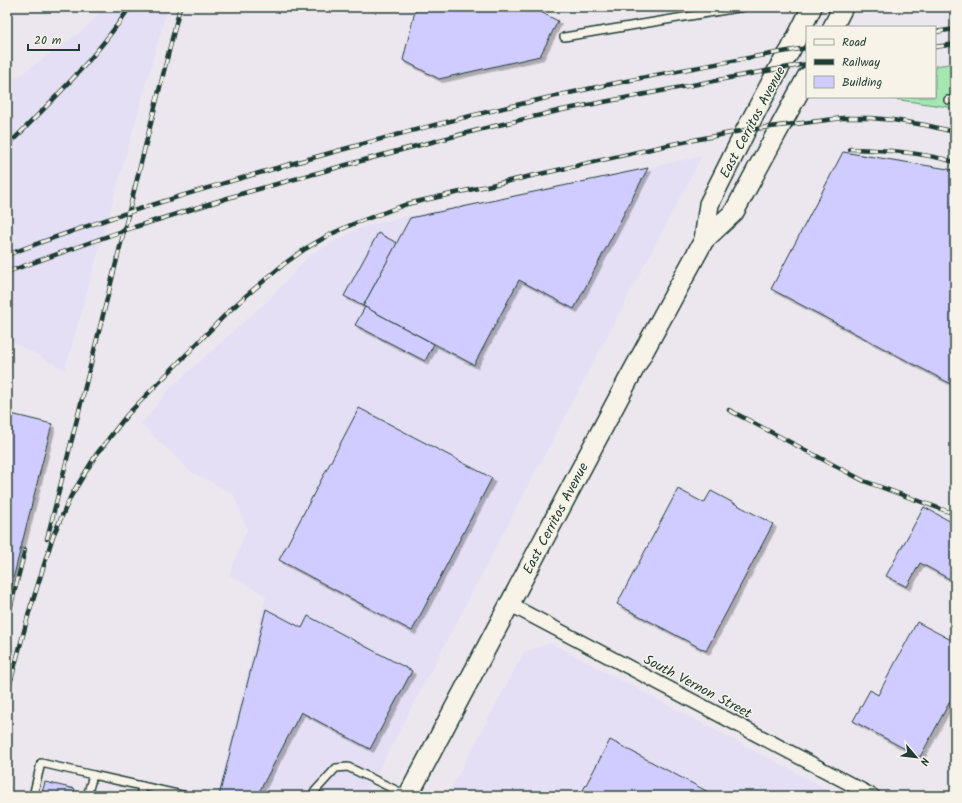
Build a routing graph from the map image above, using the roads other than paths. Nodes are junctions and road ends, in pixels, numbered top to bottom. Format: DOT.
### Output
graph roads {
  1 [pos="744,7"];
  2 [pos="812,7"];
  3 [pos="843,7"];
  4 [pos="834,26"];
  5 [pos="564,37"];
  6 [pos="806,79"];
  7 [pos="704,240"];
  8 [pos="509,604"];
  9 [pos="93,775"];
  10 [pos="142,786"];
  11 [pos="32,796"];
  12 [pos="87,796"];
  13 [pos="140,796"];
  14 [pos="186,796"];
  15 [pos="312,796"];
  16 [pos="408,796"];
  17 [pos="873,796"];
  1 -- 5 [label="lane"];
  2 -- 7 [label="main road, East Cerritos Avenue"];
  3 -- 4 [label="main road"];
  6 -- 7 [label="main road, East Cerritos Avenue"];
  7 -- 8 [label="main road, East Cerritos Avenue"];
  8 -- 16 [label="main road, East Cerritos Avenue"];
  8 -- 17 [label="street, South Vernon Street"];
  9 -- 10 [label="lane"];
  9 -- 11 [label="lane"];
  9 -- 12 [label="lane"];
  10 -- 13 [label="lane"];
  10 -- 14 [label="lane"];
  15 -- 16 [label="lane"];
}
